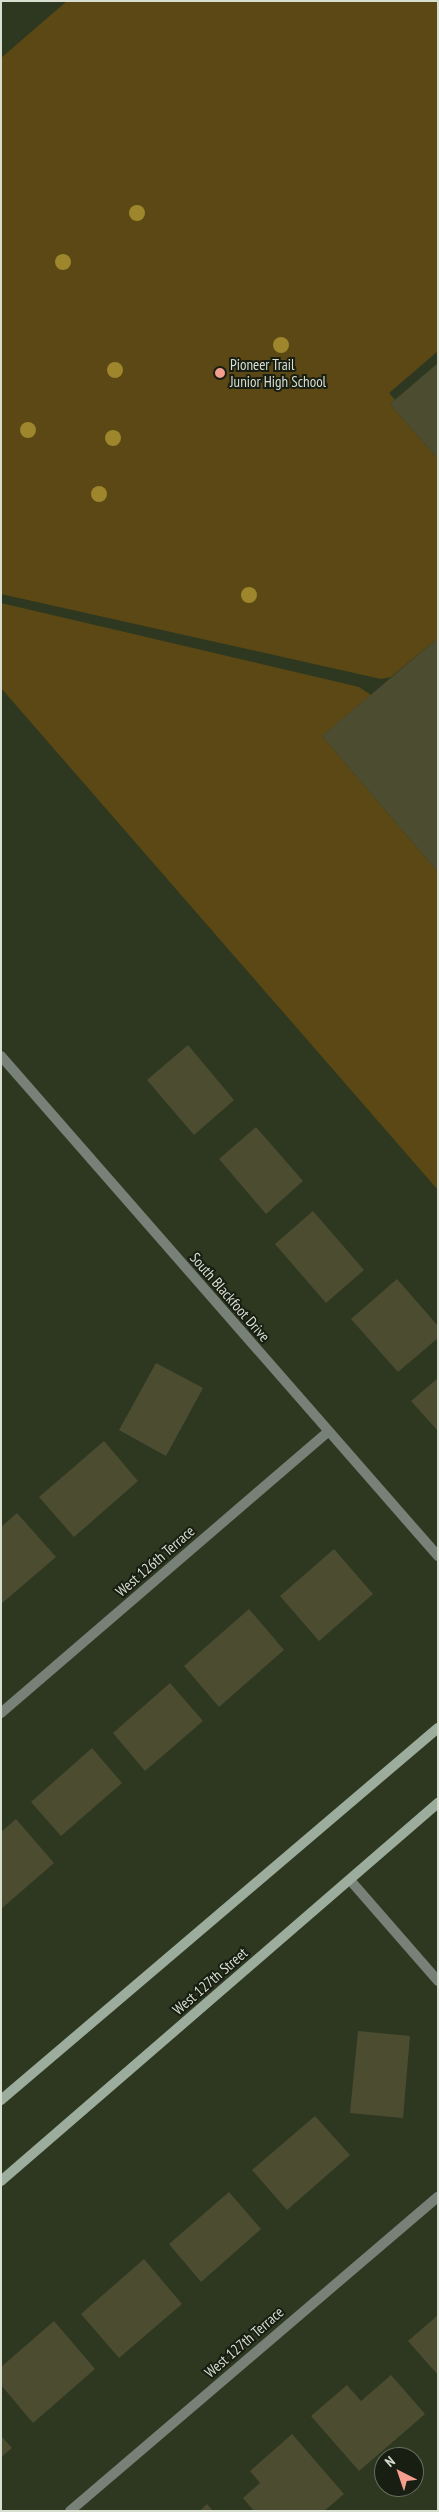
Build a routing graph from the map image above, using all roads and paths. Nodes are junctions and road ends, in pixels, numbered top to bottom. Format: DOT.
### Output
graph roads {
  1 [pos="3,1061"];
  2 [pos="328,1432"];
  3 [pos="438,1556"];
  4 [pos="1,1713"];
  5 [pos="438,1728"];
  6 [pos="438,1802"];
  7 [pos="350,1880"];
  8 [pos="438,1981"];
  9 [pos="1,2100"];
  10 [pos="1,2181"];
  11 [pos="438,2197"];
  12 [pos="70,2511"];
  1 -- 2 [label="street, South Blackfoot Drive"];
  2 -- 3 [label="street, South Blackfoot Drive"];
  2 -- 4 [label="street, West 126th Terrace"];
  5 -- 9 [label="main road"];
  6 -- 7 [label="main road, West 127th Street"];
  7 -- 8 [label="street"];
  7 -- 10 [label="main road, West 127th Street"];
  11 -- 12 [label="street, West 127th Terrace"];
}
